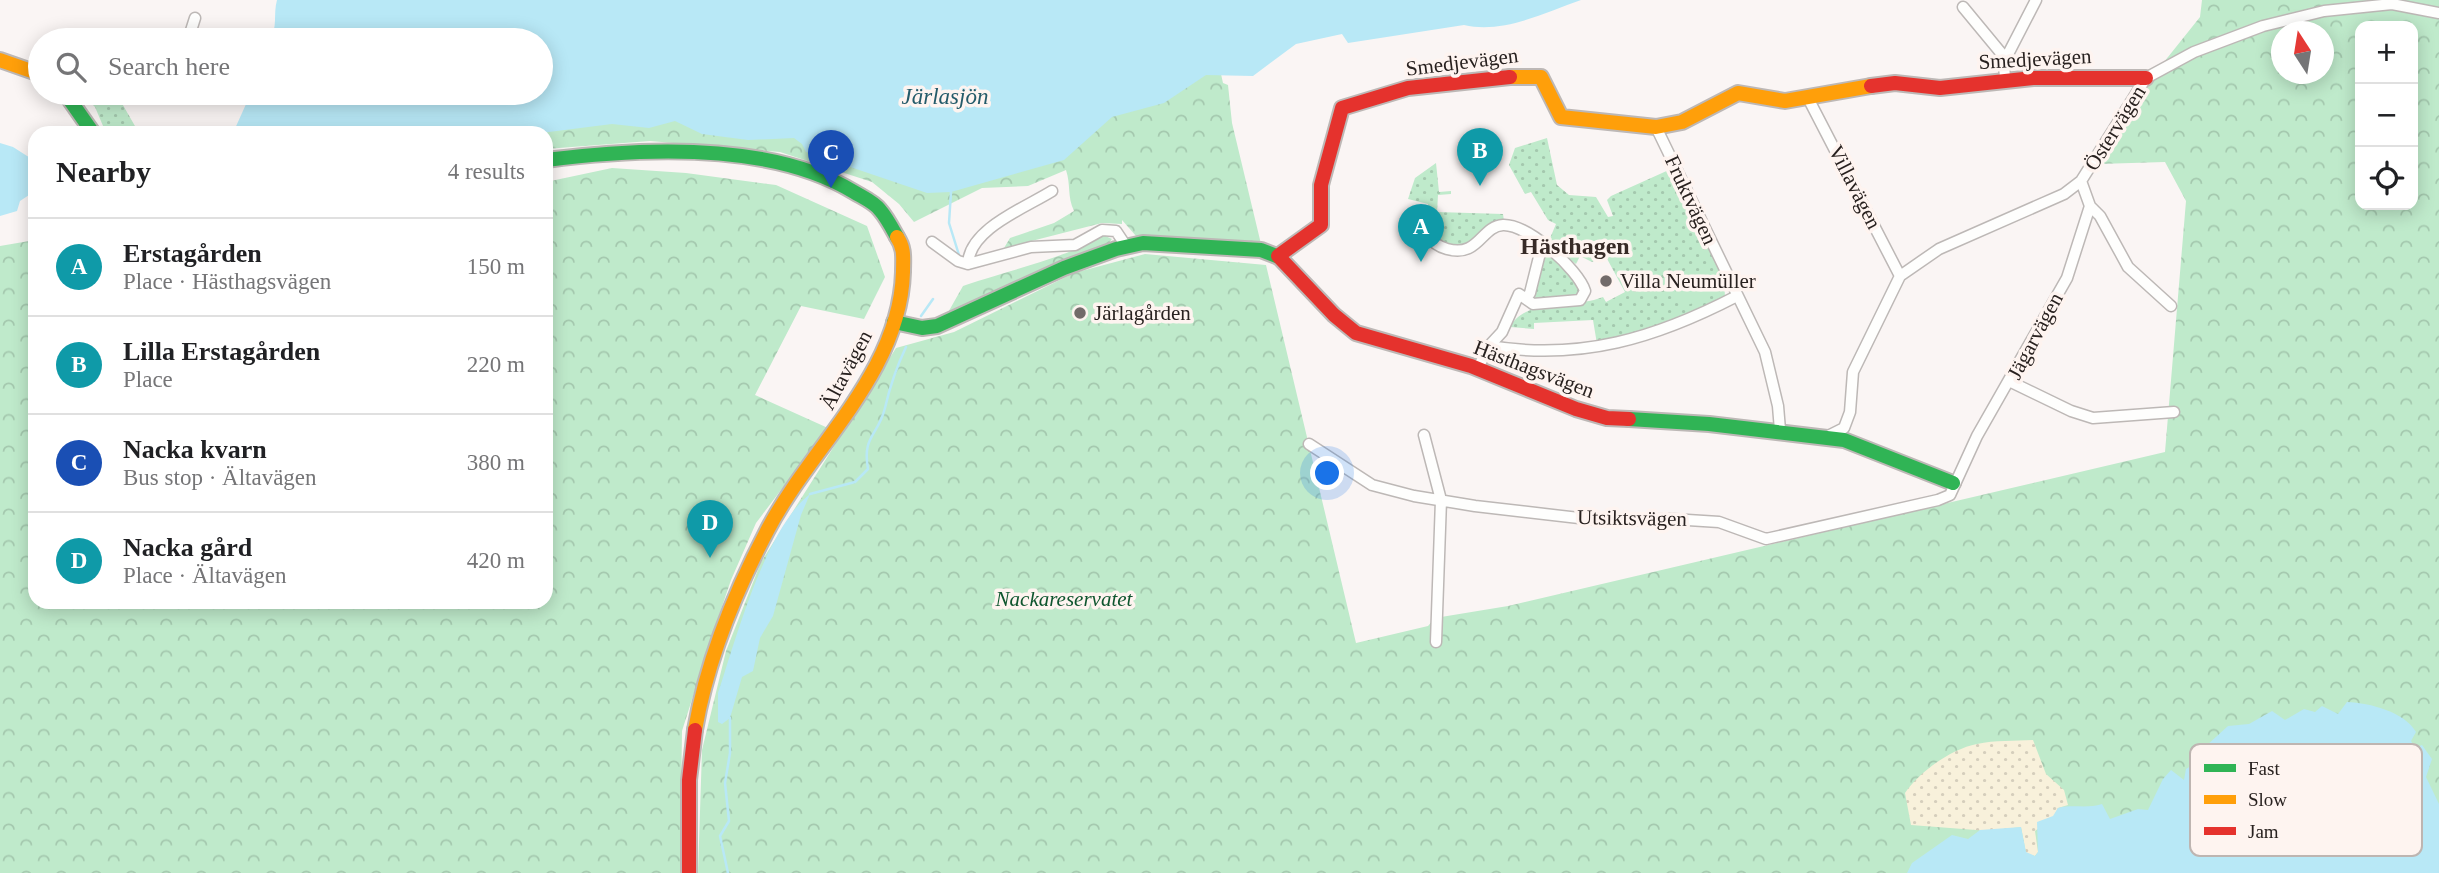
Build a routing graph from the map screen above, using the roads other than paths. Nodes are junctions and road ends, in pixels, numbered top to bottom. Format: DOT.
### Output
graph roads {
  1 [pos="2036,0"];
  2 [pos="1963,7"];
  3 [pos="2439,13"];
  4 [pos="195,18"];
  5 [pos="192,28"];
  6 [pos="2006,59"];
  7 [pos="0,60"];
  8 [pos="28,70"];
  9 [pos="2146,78"];
  10 [pos="2005,80"];
  11 [pos="1808,98"];
  12 [pos="73,105"];
  13 [pos="88,126"];
  14 [pos="1657,128"];
  15 [pos="553,159"];
  16 [pos="2081,181"];
  17 [pos="1052,191"];
  18 [pos="2090,206"];
  19 [pos="1430,237"];
  20 [pos="932,242"];
  21 [pos="1542,245"];
  22 [pos="1126,246"];
  23 [pos="1278,256"];
  24 [pos="968,264"];
  25 [pos="1900,276"];
  26 [pos="1737,296"];
  27 [pos="1522,297"];
  28 [pos="2171,306"];
  29 [pos="894,322"];
  30 [pos="1489,346"];
  31 [pos="1478,369"];
  32 [pos="2011,382"];
  33 [pos="2174,412"];
  34 [pos="1780,430"];
  35 [pos="1424,435"];
  36 [pos="1827,437"];
  37 [pos="1309,444"];
  38 [pos="1953,483"];
  39 [pos="1441,500"];
  40 [pos="1436,642"];
  41 [pos="689,873"];
  1 -- 6 [label="street"];
  2 -- 6 [label="street"];
  3 -- 9 [label="street, Östervägen"];
  4 -- 5 [label="street"];
  6 -- 10 [label="street"];
  7 -- 8 [label="street"];
  9 -- 10 [label="street, Smedjevägen"];
  9 -- 16 [label="street, Östervägen"];
  10 -- 11 [label="street, Smedjevägen"];
  11 -- 14 [label="street, Smedjevägen"];
  11 -- 25 [label="street, Villavägen"];
  12 -- 13 [label="street"];
  14 -- 23 [label="street, Smedjevägen"];
  14 -- 26 [label="street, Fruktvägen"];
  15 -- 29 [label="street, Ältavägen"];
  16 -- 18 [label="street"];
  16 -- 25 [label="street, Östervägen"];
  17 -- 24 [label="street"];
  18 -- 28 [label="street"];
  18 -- 32 [label="street, Jägarvägen"];
  19 -- 21 [label="street"];
  20 -- 24 [label="street"];
  21 -- 27 [label="street"];
  21 -- 27 [label="street"];
  22 -- 23 [label="street"];
  22 -- 24 [label="street"];
  22 -- 29 [label="street"];
  23 -- 31 [label="street, Hästhagsvägen"];
  25 -- 36 [label="street, Östervägen"];
  26 -- 30 [label="street"];
  26 -- 34 [label="street, Fruktvägen"];
  27 -- 30 [label="street"];
  29 -- 41 [label="street, Ältavägen"];
  30 -- 31 [label="street"];
  31 -- 34 [label="street, Hästhagsvägen"];
  32 -- 33 [label="street"];
  32 -- 38 [label="street, Jägarvägen"];
  34 -- 36 [label="street, Hästhagsvägen"];
  35 -- 39 [label="street"];
  36 -- 38 [label="street, Hästhagsvägen"];
  37 -- 39 [label="street, Utsiktsvägen"];
  38 -- 39 [label="street, Utsiktsvägen"];
  39 -- 40 [label="street"];
}
